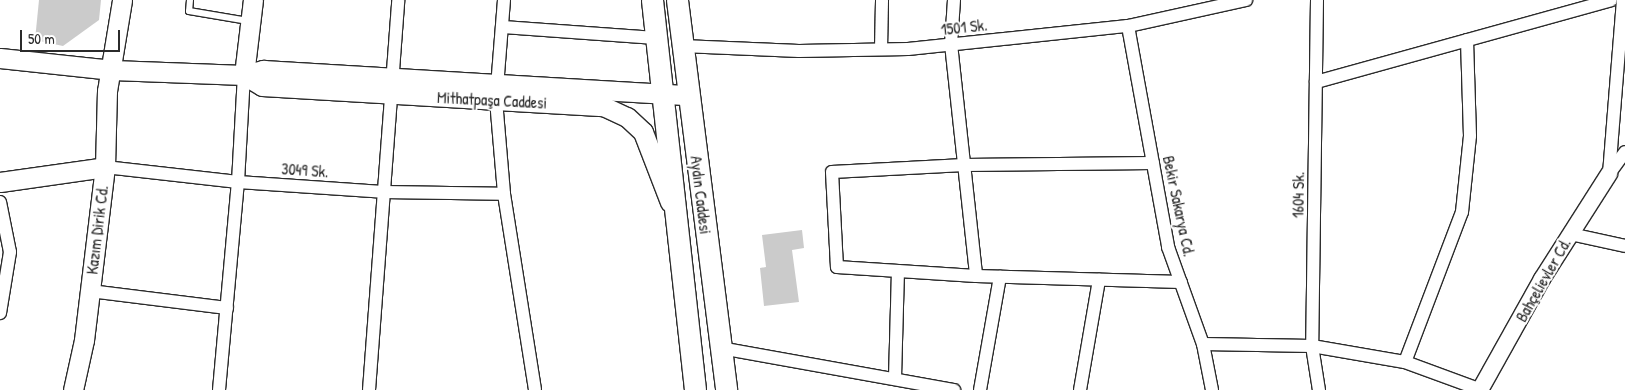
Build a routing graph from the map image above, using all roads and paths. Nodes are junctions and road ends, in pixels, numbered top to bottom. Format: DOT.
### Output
graph roads {
  1 [pos="122,0"];
  2 [pos="190,0"];
  3 [pos="253,0"];
  4 [pos="398,0"];
  5 [pos="504,0"];
  6 [pos="652,0"];
  7 [pos="677,0"];
  8 [pos="882,0"];
  9 [pos="954,0"];
  10 [pos="1246,0"];
  11 [pos="1317,0"];
  12 [pos="1611,0"];
  13 [pos="1623,0"];
  14 [pos="250,21"];
  15 [pos="1128,26"];
  16 [pos="503,27"];
  17 [pos="656,38"];
  18 [pos="1467,40"];
  19 [pos="952,44"];
  20 [pos="682,46"];
  21 [pos="881,49"];
  22 [pos="0,58"];
  23 [pos="112,70"];
  24 [pos="244,75"];
  25 [pos="1316,82"];
  26 [pos="389,85"];
  27 [pos="496,92"];
  28 [pos="662,93"];
  29 [pos="688,95"];
  30 [pos="1625,152"];
  31 [pos="1153,163"];
  32 [pos="964,165"];
  33 [pos="105,167"];
  34 [pos="1609,174"];
  35 [pos="0,182"];
  36 [pos="238,182"];
  37 [pos="384,192"];
  38 [pos="504,194"];
  39 [pos="0,202"];
  40 [pos="676,218"];
  41 [pos="1570,234"];
  42 [pos="1625,246"];
  43 [pos="898,271"];
  44 [pos="976,276"];
  45 [pos="1000,277"];
  46 [pos="1099,280"];
  47 [pos="1181,282"];
  48 [pos="90,290"];
  49 [pos="226,308"];
  50 [pos="0,314"];
  51 [pos="1202,344"];
  52 [pos="1312,346"];
  53 [pos="720,348"];
  54 [pos="1406,362"];
  55 [pos="895,378"];
  56 [pos="73,390"];
  57 [pos="219,390"];
  58 [pos="369,390"];
  59 [pos="535,390"];
  60 [pos="695,390"];
  61 [pos="726,390"];
  62 [pos="954,390"];
  63 [pos="980,390"];
  64 [pos="1080,390"];
  65 [pos="1212,390"];
  66 [pos="1319,390"];
  67 [pos="1481,390"];
  1 -- 23 [label="main road, Kazım Dirik Cd."];
  2 -- 14 [label="lane"];
  3 -- 14 [label="main road"];
  4 -- 26 [label="street"];
  5 -- 16 [label="street"];
  6 -- 17 [label="highway, Aydın Caddesi"];
  7 -- 20 [label="highway, Aydın Caddesi"];
  8 -- 21 [label="street"];
  9 -- 19 [label="street"];
  10 -- 15 [label="street, 1501 Sk."];
  11 -- 25 [label="street, 1604 Sk."];
  12 -- 18 [label="street"];
  13 -- 34 [label="street"];
  14 -- 24 [label="main road"];
  15 -- 19 [label="street, 1501 Sk."];
  15 -- 31 [label="street, Bekir Sakarya Cd."];
  16 -- 17 [label="street"];
  16 -- 27 [label="street"];
  17 -- 28 [label="highway, Aydın Caddesi"];
  18 -- 25 [label="street"];
  18 -- 54 [label="street"];
  19 -- 21 [label="street, 1501 Sk."];
  19 -- 32 [label="street"];
  20 -- 21 [label="street, 1501 Sk."];
  20 -- 29 [label="highway, Aydın Caddesi"];
  22 -- 23 [label="main road, Mithatpaşa Caddesi"];
  23 -- 24 [label="main road, Mithatpaşa Caddesi"];
  23 -- 33 [label="main road, Kazım Dirik Cd."];
  24 -- 26 [label="main road, Mithatpaşa Caddesi"];
  24 -- 36 [label="street"];
  25 -- 52 [label="street, 1604 Sk."];
  26 -- 27 [label="main road, Mithatpaşa Caddesi"];
  26 -- 37 [label="street"];
  27 -- 28 [label="main road, Mithatpaşa Caddesi"];
  27 -- 38 [label="street"];
  27 -- 40 [label="main road, Mithatpaşa Caddesi"];
  28 -- 29 [label="main road, Mithatpaşa Caddesi"];
  28 -- 40 [label="highway, Aydın Caddesi"];
  29 -- 53 [label="highway, Aydın Caddesi"];
  30 -- 34 [label="street"];
  31 -- 32 [label="street"];
  31 -- 47 [label="street, Bekir Sakarya Cd."];
  32 -- 43 [label="street"];
  32 -- 44 [label="street"];
  33 -- 35 [label="main road"];
  33 -- 36 [label="street, 3049 Sk."];
  33 -- 48 [label="main road, Kazım Dirik Cd."];
  34 -- 41 [label="street, Bahçelievler Cd."];
  36 -- 37 [label="street, 3049 Sk."];
  36 -- 49 [label="street"];
  37 -- 38 [label="street, 3049 Sk."];
  37 -- 58 [label="street"];
  38 -- 59 [label="street"];
  39 -- 50 [label="street"];
  40 -- 60 [label="highway, Aydın Caddesi"];
  41 -- 42 [label="street"];
  41 -- 67 [label="street, Bahçelievler Cd."];
  43 -- 44 [label="street"];
  43 -- 55 [label="street"];
  44 -- 45 [label="street"];
  45 -- 46 [label="street"];
  45 -- 63 [label="street"];
  46 -- 47 [label="street"];
  46 -- 64 [label="street"];
  47 -- 51 [label="street, Bekir Sakarya Cd."];
  48 -- 49 [label="street"];
  48 -- 56 [label="main road, Kazım Dirik Cd."];
  49 -- 57 [label="street"];
  51 -- 52 [label="street"];
  51 -- 65 [label="street, Bekir Sakarya Cd."];
  52 -- 54 [label="street"];
  52 -- 66 [label="street, 1604 Sk."];
  53 -- 55 [label="street"];
  53 -- 61 [label="highway, Aydın Caddesi"];
  54 -- 67 [label="street"];
  55 -- 62 [label="street"];
}
